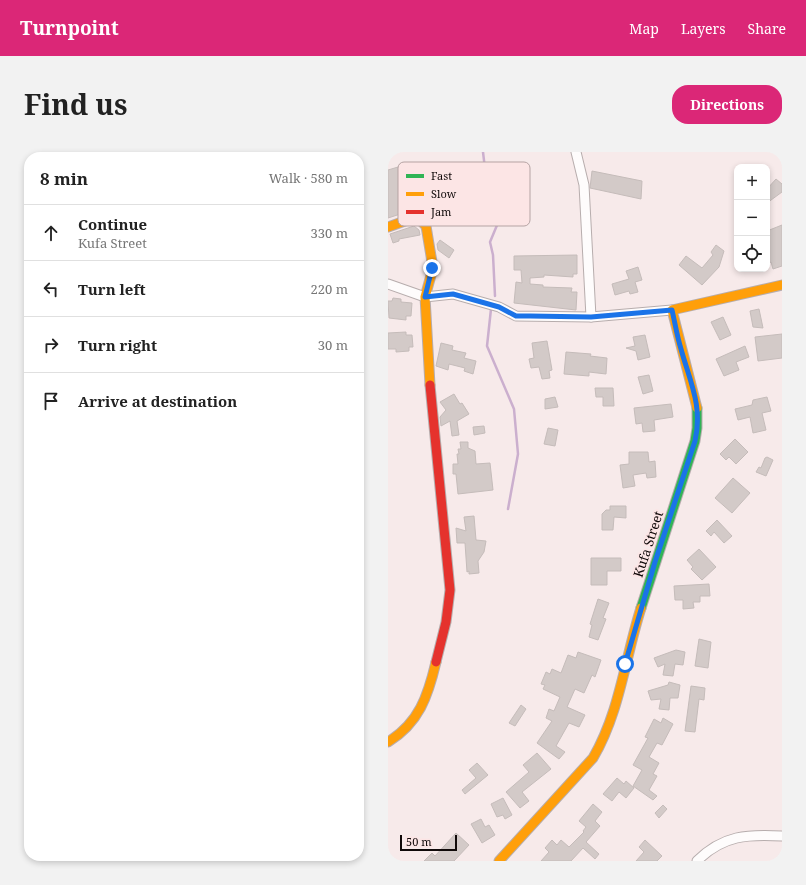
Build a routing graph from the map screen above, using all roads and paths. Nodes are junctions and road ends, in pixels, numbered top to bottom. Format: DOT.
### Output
graph roads {
  1 [pos="576,152"];
  2 [pos="398,223"];
  3 [pos="388,226"];
  4 [pos="426,226"];
  5 [pos="388,284"];
  6 [pos="782,285"];
  7 [pos="425,297"];
  8 [pos="672,310"];
  9 [pos="591,317"];
  10 [pos="388,742"];
  11 [pos="782,836"];
  12 [pos="499,861"];
  13 [pos="697,861"];
  1 -- 9 [label="street"];
  2 -- 3 [label="street"];
  4 -- 7 [label="street"];
  5 -- 7 [label="street"];
  6 -- 8 [label="street"];
  7 -- 9 [label="street"];
  7 -- 10 [label="street"];
  8 -- 9 [label="street"];
  8 -- 12 [label="street, Kufa Street"];
  11 -- 13 [label="street"];
}
